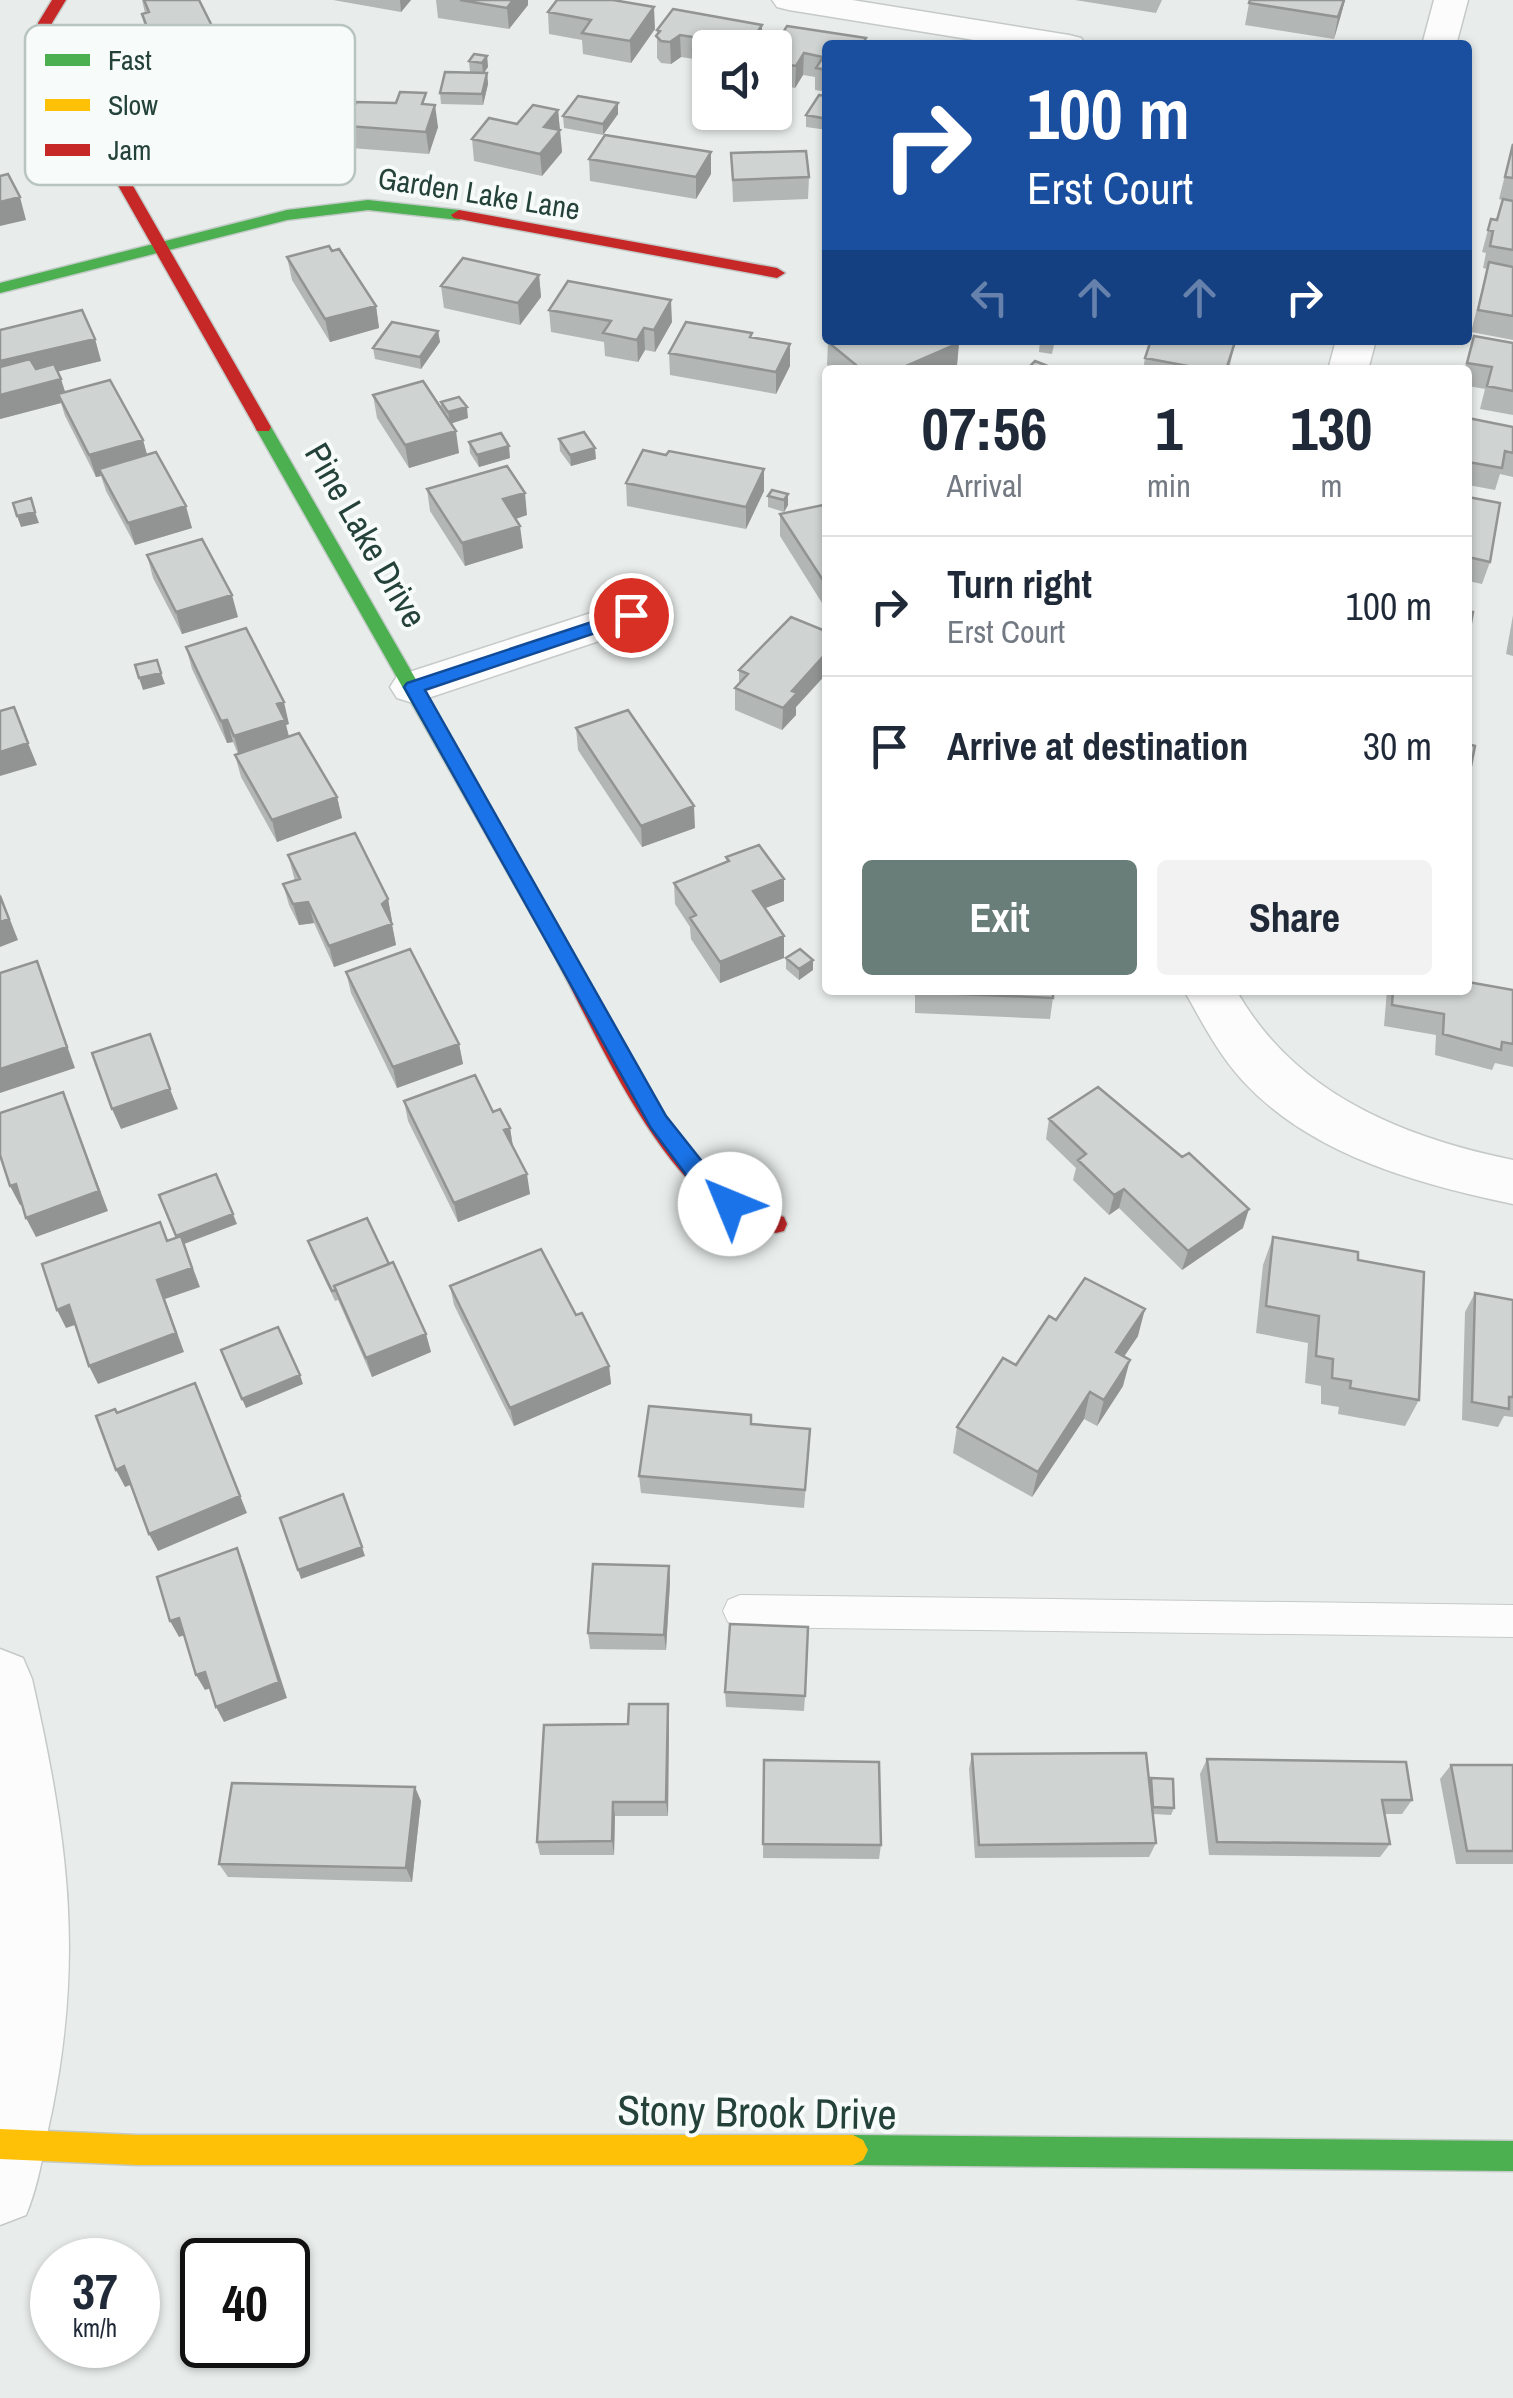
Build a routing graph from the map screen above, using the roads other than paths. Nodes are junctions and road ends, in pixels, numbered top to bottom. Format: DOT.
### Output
graph roads {
  1 [pos="58,0"];
  2 [pos="789,0"];
  3 [pos="1452,0"];
  4 [pos="45,25"];
  5 [pos="1038,40"];
  6 [pos="1440,40"];
  7 [pos="124,185"];
  8 [pos="159,248"];
  9 [pos="776,273"];
  10 [pos="0,288"];
  11 [pos="631,615"];
  12 [pos="414,687"];
  13 [pos="1213,995"];
  14 [pos="1513,1182"];
  15 [pos="776,1224"];
  16 [pos="740,1611"];
  17 [pos="1513,1621"];
  18 [pos="0,1679"];
  19 [pos="1513,2156"];
  20 [pos="2,2159"];
  1 -- 4 [label="street, Pine Lake Drive"];
  2 -- 5 [label="street"];
  3 -- 6 [label="street"];
  7 -- 8 [label="street, Pine Lake Drive"];
  8 -- 9 [label="street, Garden Lake Lane"];
  8 -- 10 [label="street, Garden Lake Lane"];
  8 -- 12 [label="street, Pine Lake Drive"];
  11 -- 12 [label="street"];
  12 -- 15 [label="street, Pine Lake Drive"];
  13 -- 14 [label="street"];
  16 -- 17 [label="lane"];
  18 -- 20 [label="street"];
  19 -- 20 [label="street, Stony Brook Drive"];
}
